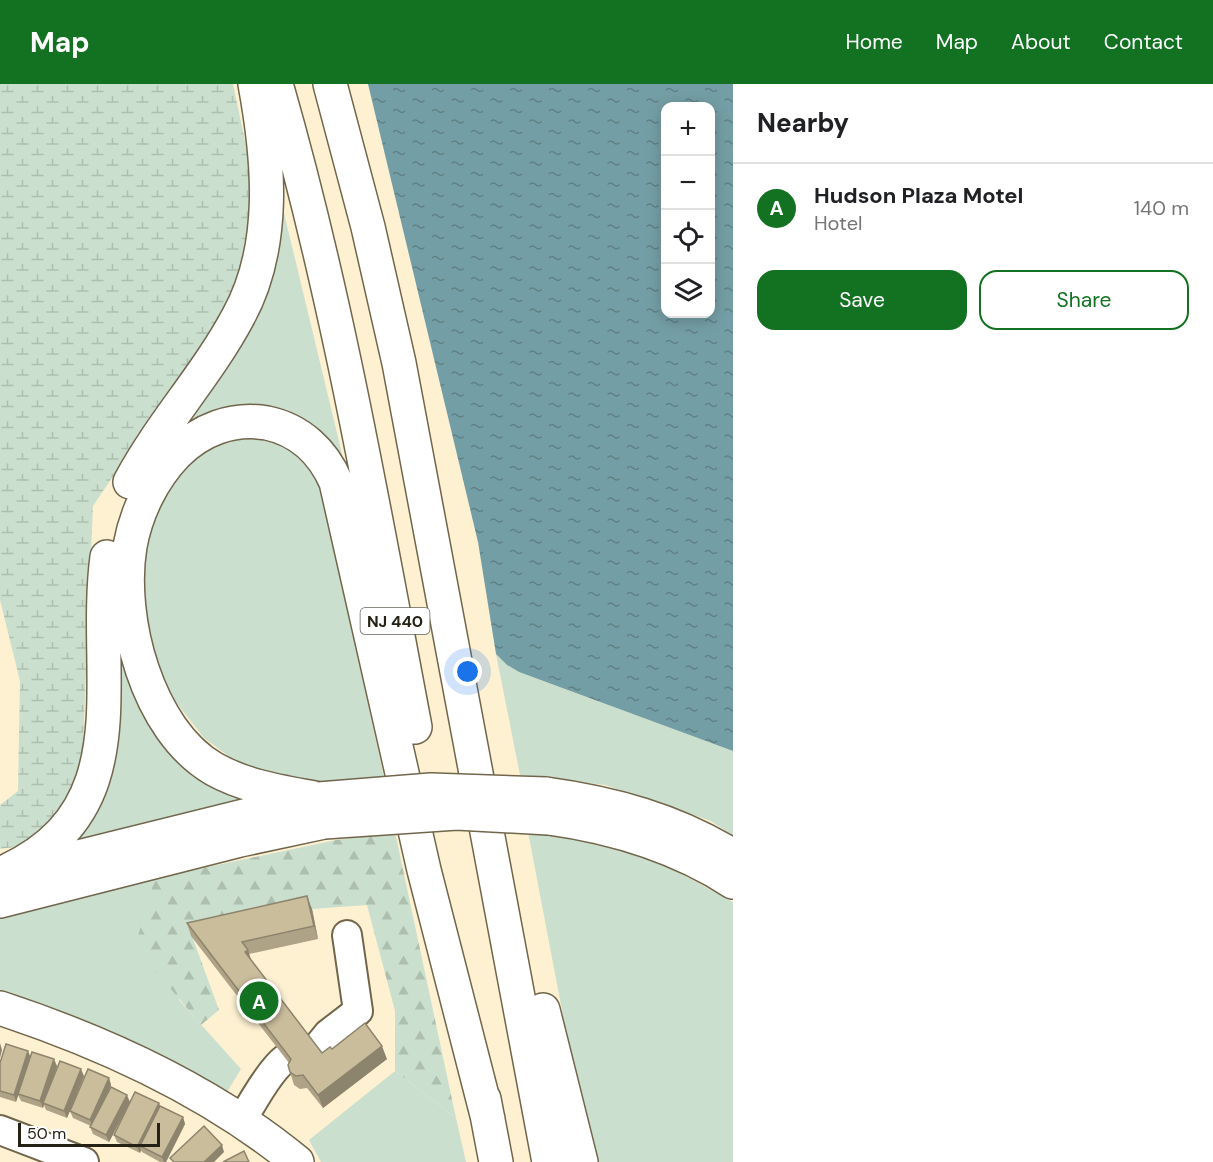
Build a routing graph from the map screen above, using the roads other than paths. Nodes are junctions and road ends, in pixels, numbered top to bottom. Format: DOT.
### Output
graph roads {
  1 [pos="255,84"];
  2 [pos="276,84"];
  3 [pos="330,84"];
  4 [pos="413,432"];
  5 [pos="547,806"];
  6 [pos="321,811"];
  7 [pos="733,856"];
  8 [pos="0,875"];
  9 [pos="733,882"];
  10 [pos="0,901"];
  11 [pos="347,934"];
  12 [pos="0,1008"];
  13 [pos="317,1042"];
  14 [pos="282,1068"];
  15 [pos="488,1119"];
  16 [pos="241,1122"];
  17 [pos="0,1130"];
  18 [pos="84,1162"];
  19 [pos="297,1162"];
  20 [pos="496,1162"];
  21 [pos="549,1162"];
  22 [pos="581,1162"];
  1 -- 8 [label="highway"];
  2 -- 15 [label="highway, NJ 440"];
  3 -- 4 [label="highway, NJ 440"];
  4 -- 21 [label="highway, NJ 440"];
  4 -- 22 [label="highway"];
  5 -- 6 [label="highway, bridge"];
  5 -- 7 [label="highway"];
  5 -- 9 [label="highway"];
  6 -- 8 [label="highway"];
  6 -- 10 [label="highway"];
  6 -- 15 [label="highway"];
  11 -- 13 [label="street"];
  12 -- 16 [label="highway"];
  14 -- 16 [label="street"];
  15 -- 20 [label="highway, NJ 440"];
  16 -- 19 [label="highway"];
  17 -- 18 [label="street"];
}
